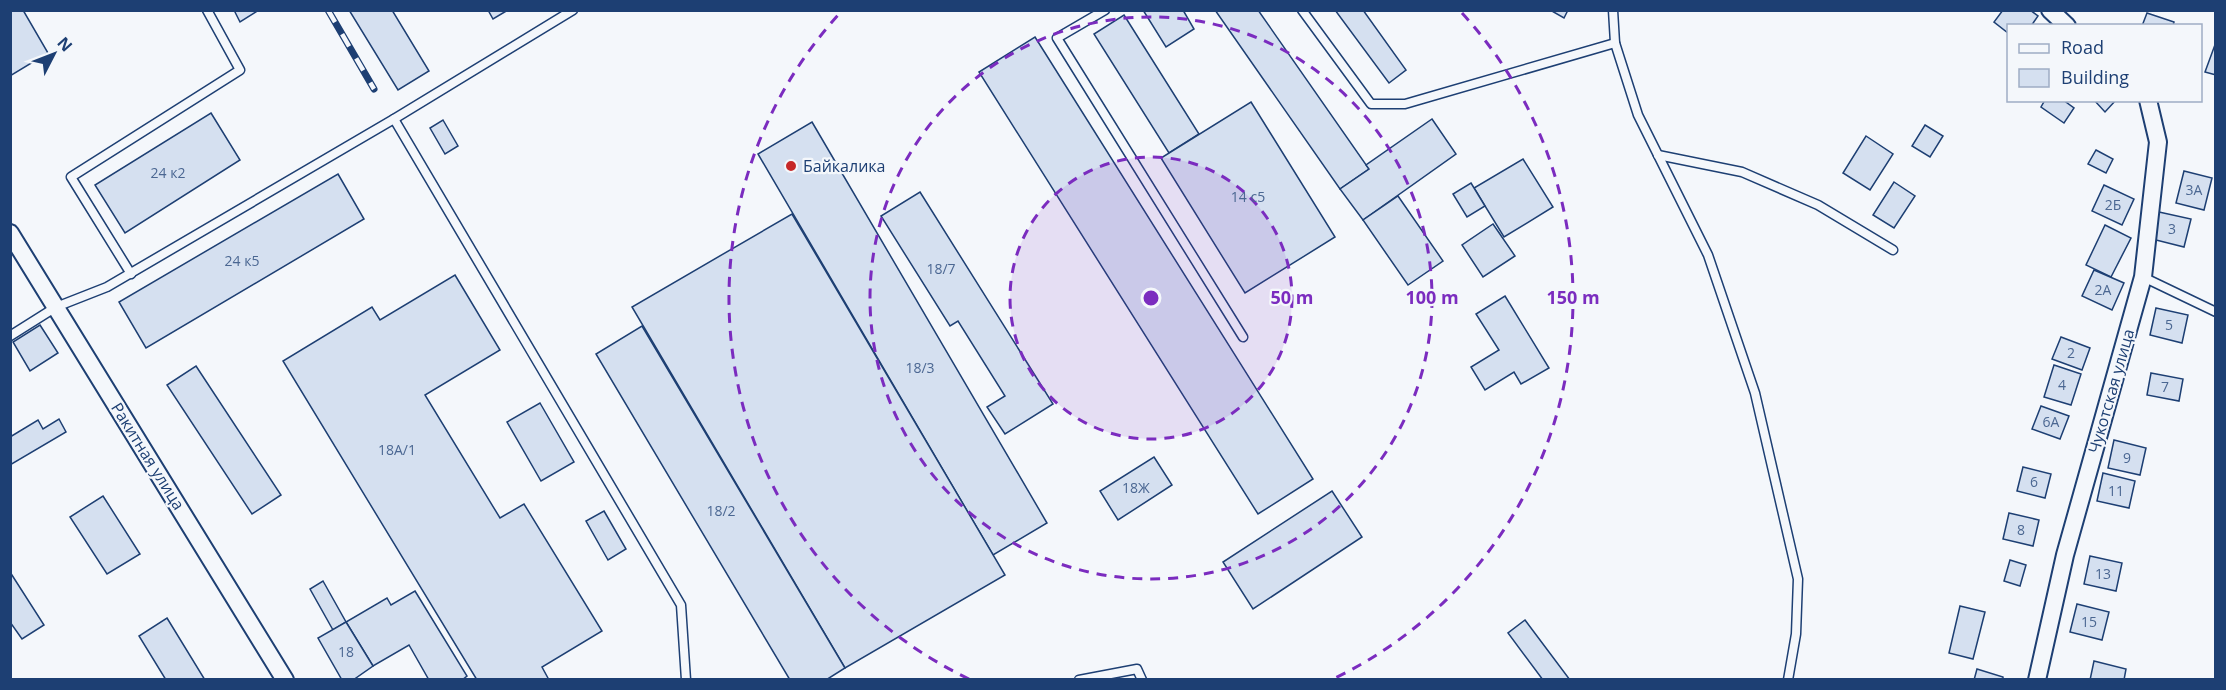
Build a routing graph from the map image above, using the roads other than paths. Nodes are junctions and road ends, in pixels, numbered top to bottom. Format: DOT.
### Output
graph roads {
  1 [pos="207,10"];
  2 [pos="573,10"];
  3 [pos="1105,10"];
  4 [pos="1302,10"];
  5 [pos="1613,10"];
  6 [pos="2050,10"];
  7 [pos="2065,24"];
  8 [pos="1615,43"];
  9 [pos="2148,102"];
  10 [pos="394,119"];
  11 [pos="1658,155"];
  12 [pos="10,233"];
  13 [pos="1893,250"];
  14 [pos="130,274"];
  15 [pos="2143,277"];
  16 [pos="56,307"];
  17 [pos="2216,312"];
  18 [pos="10,336"];
  19 [pos="1243,337"];
  20 [pos="285,680"];
  21 [pos="686,680"];
  22 [pos="1079,680"];
  23 [pos="1142,680"];
  24 [pos="1788,680"];
  25 [pos="2037,680"];
  1 -- 14 [label="lane"];
  2 -- 10 [label="lane"];
  3 -- 19 [label="lane"];
  4 -- 8 [label="lane"];
  5 -- 8 [label="lane"];
  6 -- 7 [label="street"];
  8 -- 11 [label="lane"];
  9 -- 15 [label="street, Чукотская улица"];
  10 -- 14 [label="lane"];
  10 -- 21 [label="lane"];
  11 -- 13 [label="lane"];
  11 -- 24 [label="lane"];
  12 -- 16 [label="street, Ракитная улица"];
  14 -- 16 [label="lane"];
  15 -- 17 [label="lane"];
  15 -- 25 [label="street, Чукотская улица"];
  16 -- 18 [label="lane"];
  16 -- 20 [label="street, Ракитная улица"];
  22 -- 23 [label="lane"];
}
